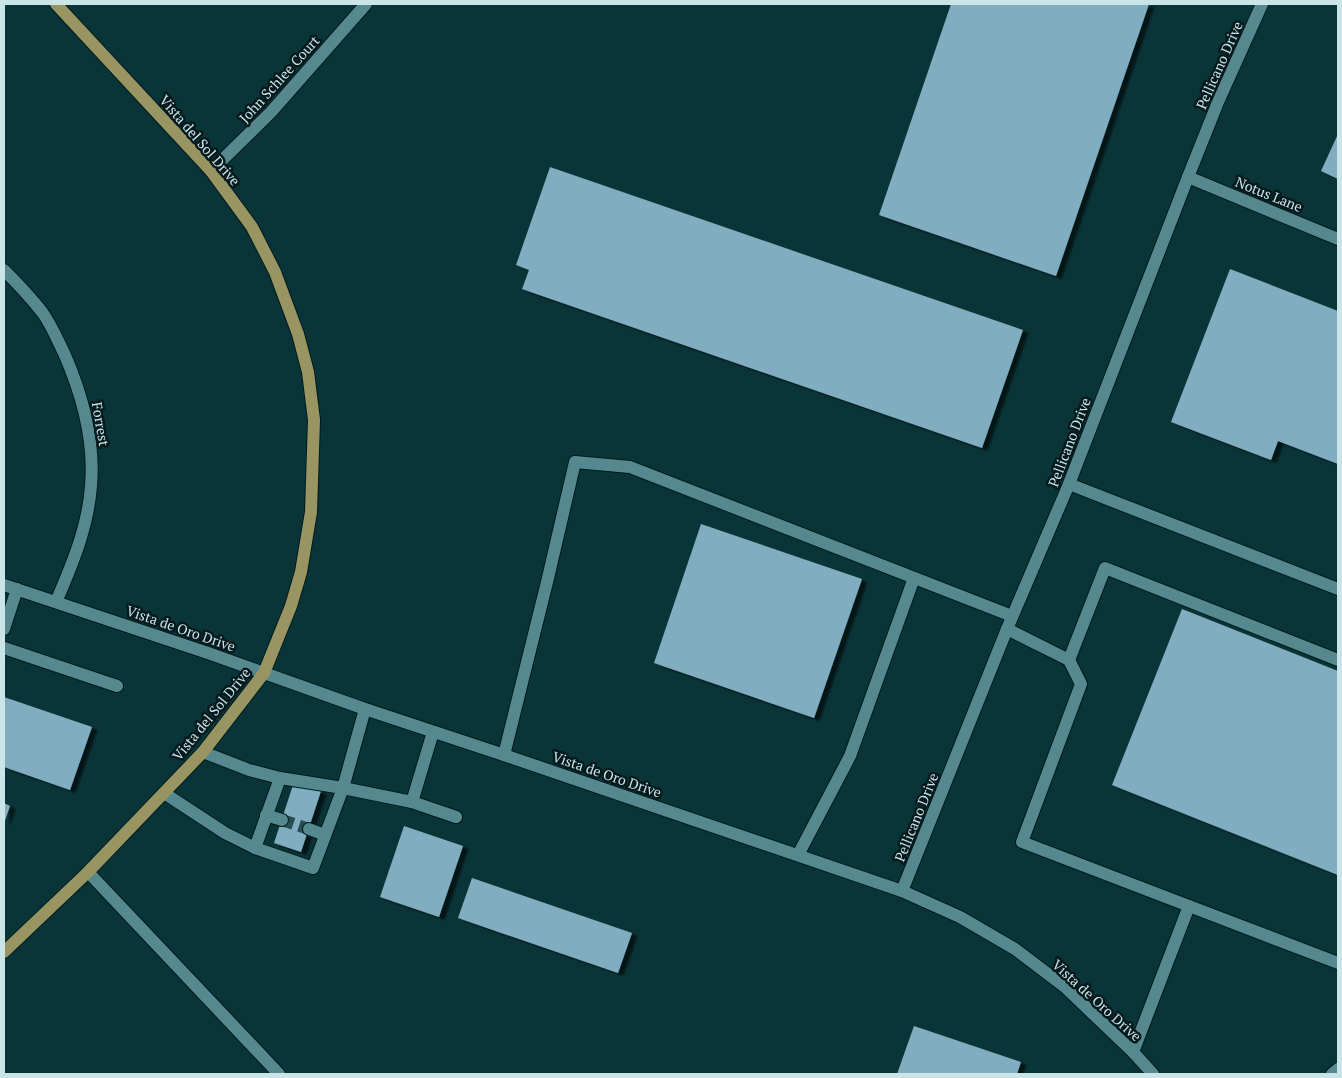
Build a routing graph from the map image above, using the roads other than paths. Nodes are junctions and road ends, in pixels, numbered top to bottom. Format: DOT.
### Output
graph roads {
  1 [pos="56,4"];
  2 [pos="366,4"];
  3 [pos="1262,4"];
  4 [pos="212,171"];
  5 [pos="1188,177"];
  6 [pos="1338,239"];
  7 [pos="4,270"];
  8 [pos="1069,484"];
  9 [pos="914,578"];
  10 [pos="4,584"];
  11 [pos="17,589"];
  12 [pos="1338,589"];
  13 [pos="56,602"];
  14 [pos="1012,616"];
  15 [pos="4,629"];
  16 [pos="1007,629"];
  17 [pos="4,648"];
  18 [pos="1069,660"];
  19 [pos="1338,660"];
  20 [pos="264,673"];
  21 [pos="117,686"];
  22 [pos="366,709"];
  23 [pos="434,732"];
  24 [pos="203,752"];
  25 [pos="504,755"];
  26 [pos="280,778"];
  27 [pos="342,788"];
  28 [pos="164,792"];
  29 [pos="412,802"];
  30 [pos="266,815"];
  31 [pos="456,816"];
  32 [pos="282,820"];
  33 [pos="309,829"];
  34 [pos="326,835"];
  35 [pos="255,848"];
  36 [pos="798,855"];
  37 [pos="88,872"];
  38 [pos="902,890"];
  39 [pos="1189,906"];
  40 [pos="4,952"];
  41 [pos="1338,963"];
  42 [pos="1133,1052"];
  43 [pos="1338,1069"];
  44 [pos="279,1074"];
  45 [pos="1153,1074"];
  46 [pos="1332,1074"];
  1 -- 4 [label="main road, Vista del Sol Drive"];
  2 -- 4 [label="street, John Schlee Court"];
  3 -- 5 [label="street, Pellicano Drive"];
  4 -- 20 [label="main road, Vista del Sol Drive"];
  5 -- 6 [label="street, Notus Lane"];
  5 -- 8 [label="street, Pellicano Drive"];
  7 -- 13 [label="street, Forrest"];
  8 -- 12 [label="street"];
  8 -- 14 [label="street, Pellicano Drive"];
  9 -- 14 [label="street"];
  9 -- 25 [label="street"];
  9 -- 36 [label="street"];
  10 -- 11 [label="street, Vista de Oro Drive"];
  11 -- 13 [label="street, Vista de Oro Drive"];
  11 -- 15 [label="street"];
  13 -- 20 [label="street, Vista de Oro Drive"];
  14 -- 16 [label="street, Pellicano Drive"];
  16 -- 18 [label="street"];
  16 -- 38 [label="street, Pellicano Drive"];
  17 -- 21 [label="street"];
  18 -- 19 [label="street"];
  18 -- 39 [label="street"];
  20 -- 22 [label="street, Vista de Oro Drive"];
  20 -- 24 [label="main road, Vista del Sol Drive"];
  22 -- 23 [label="street, Vista de Oro Drive"];
  22 -- 27 [label="street"];
  23 -- 25 [label="street, Vista de Oro Drive"];
  23 -- 29 [label="street"];
  24 -- 26 [label="street"];
  24 -- 28 [label="main road, Vista del Sol Drive"];
  25 -- 36 [label="street, Vista de Oro Drive"];
  26 -- 27 [label="street"];
  26 -- 30 [label="street"];
  27 -- 29 [label="street"];
  27 -- 34 [label="street"];
  28 -- 35 [label="street"];
  28 -- 37 [label="main road, Vista del Sol Drive"];
  29 -- 31 [label="street"];
  30 -- 32 [label="street"];
  30 -- 35 [label="street"];
  33 -- 34 [label="street"];
  34 -- 35 [label="street"];
  36 -- 38 [label="street, Vista de Oro Drive"];
  37 -- 40 [label="main road, Vista del Sol Drive"];
  37 -- 44 [label="street"];
  38 -- 42 [label="street, Vista de Oro Drive"];
  39 -- 41 [label="street"];
  39 -- 42 [label="street"];
  42 -- 45 [label="street, Vista de Oro Drive"];
  43 -- 46 [label="street"];
}
